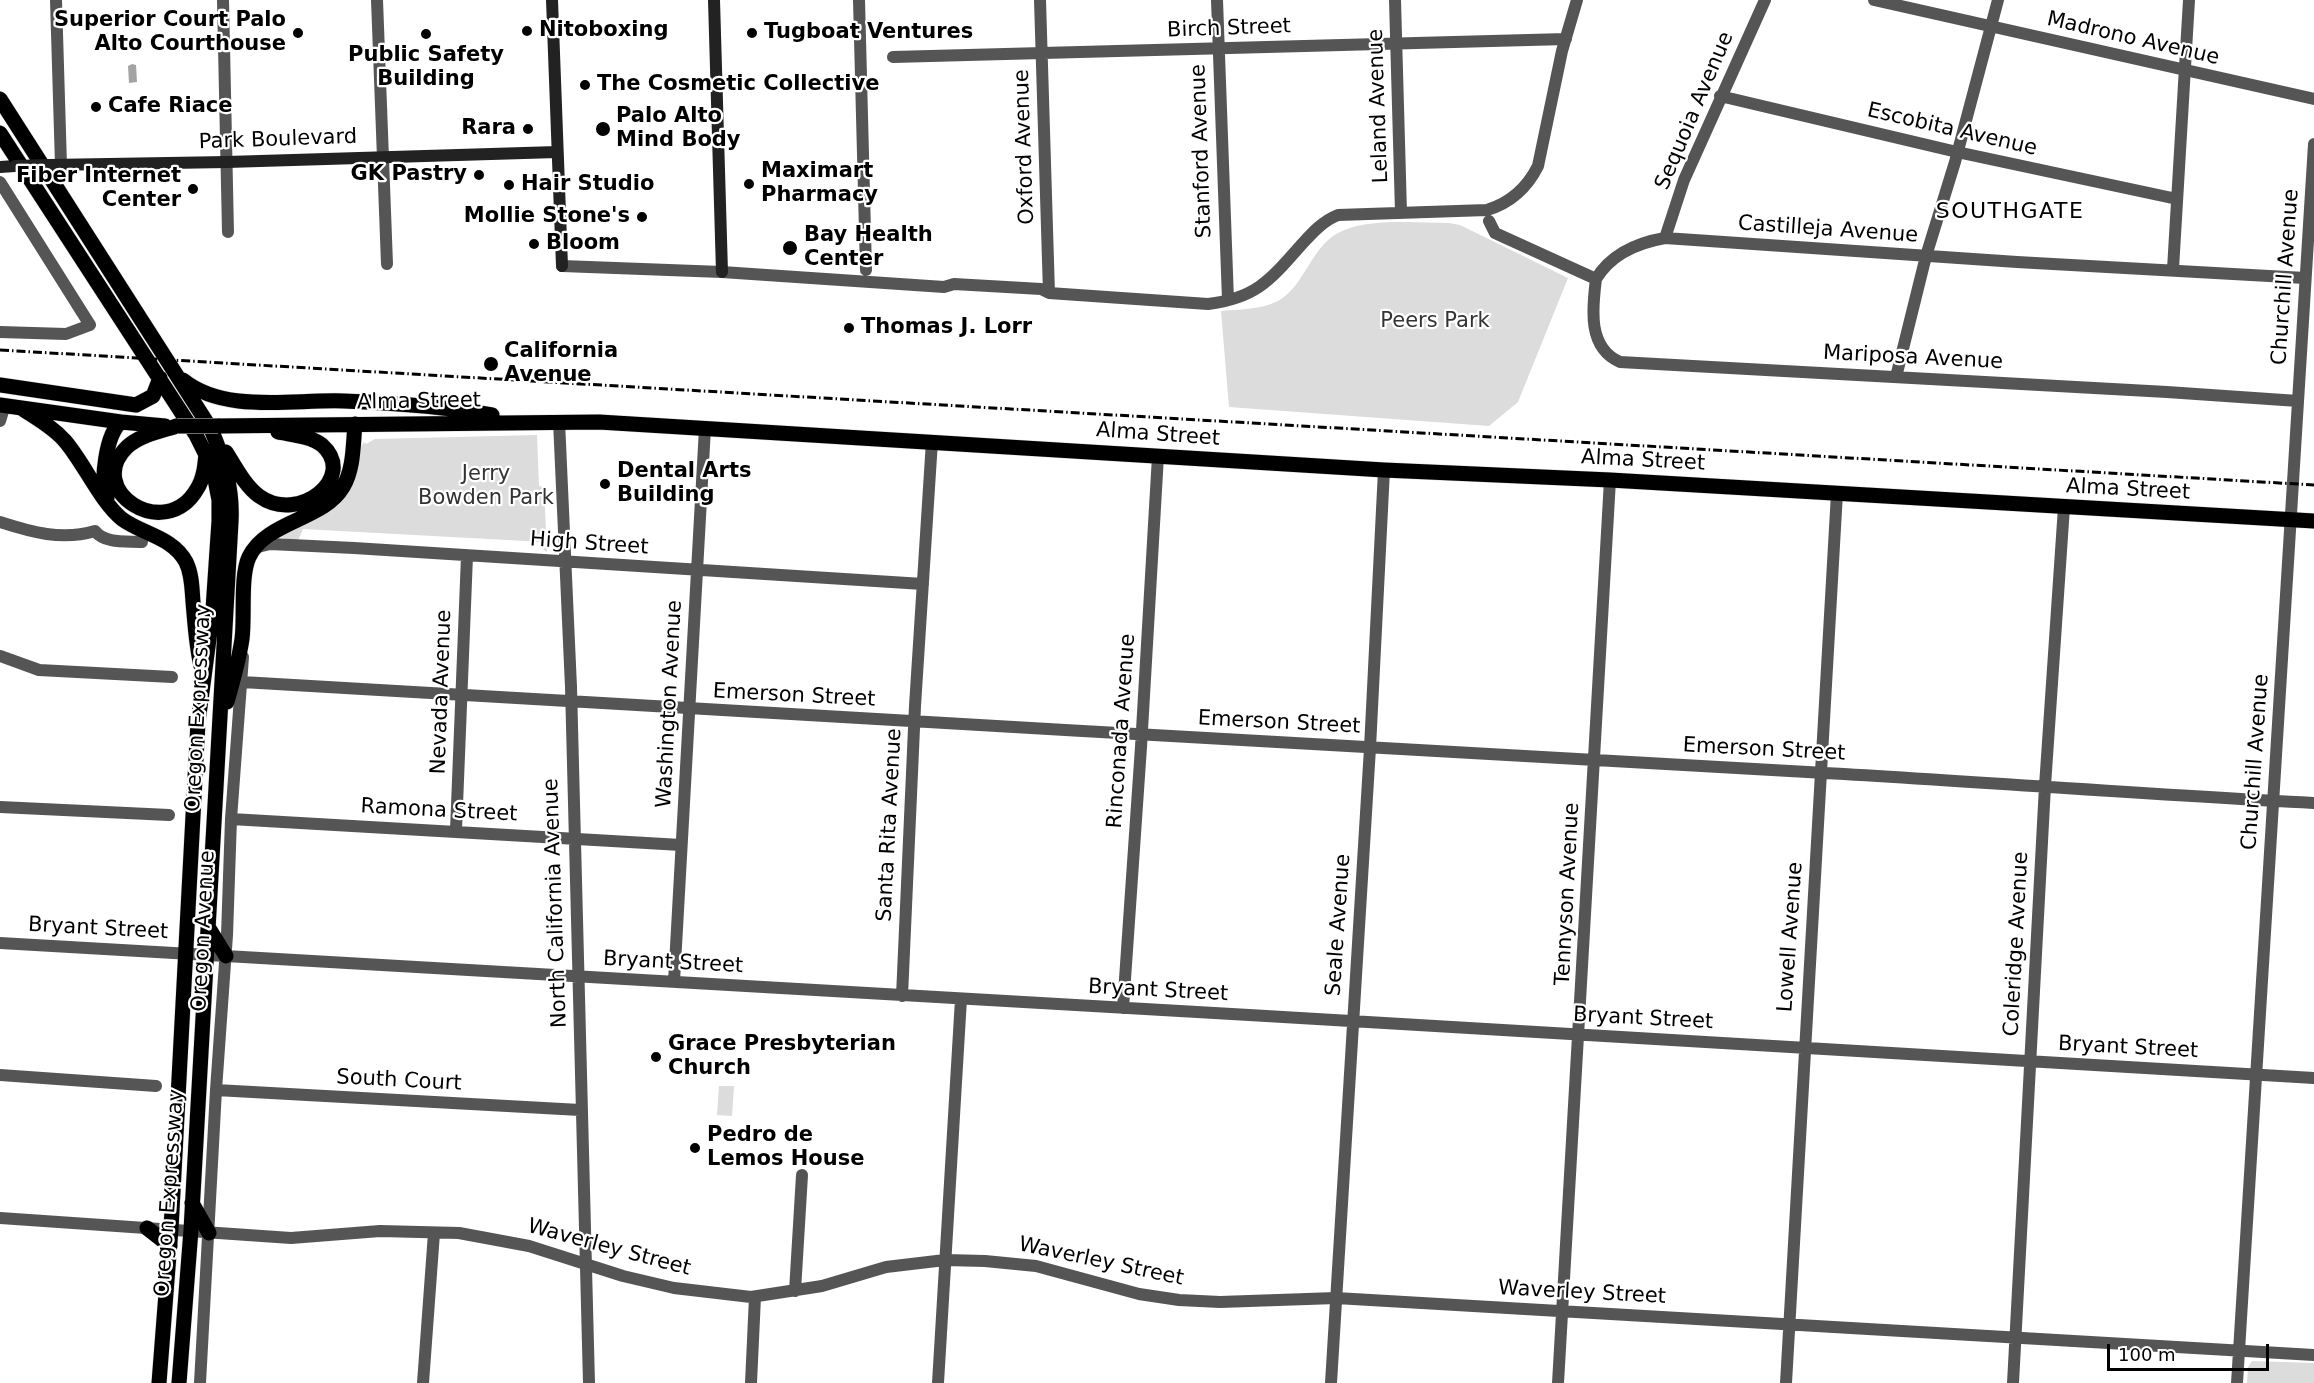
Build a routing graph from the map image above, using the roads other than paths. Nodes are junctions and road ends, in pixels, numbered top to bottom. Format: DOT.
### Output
graph roads {
  1 [pos="56,0"];
  2 [pos="224,0"];
  3 [pos="377,0"];
  4 [pos="552,0"];
  5 [pos="714,0"];
  6 [pos="859,0"];
  7 [pos="1040,0"];
  8 [pos="1217,0"];
  9 [pos="1395,0"];
  10 [pos="1577,0"];
  11 [pos="1765,0"];
  12 [pos="1874,0"];
  13 [pos="1998,0"];
  14 [pos="2189,0"];
  15 [pos="1990,26"];
  16 [pos="1566,39"];
  17 [pos="1397,44"];
  18 [pos="1218,49"];
  19 [pos="1041,54"];
  20 [pos="892,57"];
  21 [pos="2185,71"];
  22 [pos="0,92"];
  23 [pos="1720,96"];
  24 [pos="2314,99"];
  25 [pos="3,104"];
  26 [pos="0,133"];
  27 [pos="2314,144"];
  28 [pos="557,152"];
  29 [pos="1957,152"];
  30 [pos="383,157"];
  31 [pos="227,162"];
  32 [pos="56,165"];
  33 [pos="0,167"];
  34 [pos="0,182"];
  35 [pos="2177,199"];
  36 [pos="1401,212"];
  37 [pos="1489,221"];
  38 [pos="228,232"];
  39 [pos="1665,238"];
  40 [pos="1926,256"];
  41 [pos="387,264"];
  42 [pos="2173,269"];
  43 [pos="867,270"];
  44 [pos="722,272"];
  45 [pos="2305,278"];
  46 [pos="1596,279"];
  47 [pos="1049,293"];
  48 [pos="1228,300"];
  49 [pos="0,332"];
  50 [pos="165,373"];
  51 [pos="1896,377"];
  52 [pos="0,385"];
  53 [pos="2298,401"];
  54 [pos="3,405"];
  55 [pos="21,408"];
  56 [pos="0,421"];
  57 [pos="559,421"];
  58 [pos="121,422"];
  59 [pos="524,422"];
  60 [pos="355,424"];
  61 [pos="177,426"];
  62 [pos="214,427"];
  63 [pos="251,427"];
  64 [pos="705,428"];
  65 [pos="932,441"];
  66 [pos="206,453"];
  67 [pos="1158,456"];
  68 [pos="1384,470"];
  69 [pos="1610,480"];
  70 [pos="1837,493"];
  71 [pos="111,506"];
  72 [pos="2064,507"];
  73 [pos="2290,519"];
  74 [pos="2314,521"];
  75 [pos="0,522"];
  76 [pos="142,542"];
  77 [pos="254,548"];
  78 [pos="467,556"];
  79 [pos="565,562"];
  80 [pos="697,570"];
  81 [pos="923,584"];
  82 [pos="242,638"];
  83 [pos="0,656"];
  84 [pos="203,675"];
  85 [pos="172,677"];
  86 [pos="242,682"];
  87 [pos="462,694"];
  88 [pos="571,701"];
  89 [pos="688,710"];
  90 [pos="914,722"];
  91 [pos="219,730"];
  92 [pos="1142,734"];
  93 [pos="1370,748"];
  94 [pos="1595,761"];
  95 [pos="1821,773"];
  96 [pos="2045,786"];
  97 [pos="2273,801"];
  98 [pos="2314,803"];
  99 [pos="0,807"];
  100 [pos="169,815"];
  101 [pos="231,819"];
  102 [pos="456,830"];
  103 [pos="573,839"];
  104 [pos="681,844"];
  105 [pos="208,927"];
  106 [pos="0,943"];
  107 [pos="187,954"];
  108 [pos="205,955"];
  109 [pos="226,956"];
  110 [pos="578,977"];
  111 [pos="674,982"];
  112 [pos="902,996"];
  113 [pos="961,999"];
  114 [pos="1123,1008"];
  115 [pos="1352,1022"];
  116 [pos="1579,1035"];
  117 [pos="1804,1046"];
  118 [pos="2031,1062"];
  119 [pos="2256,1074"];
  120 [pos="0,1075"];
  121 [pos="2314,1078"];
  122 [pos="156,1086"];
  123 [pos="216,1090"];
  124 [pos="580,1110"];
  125 [pos="802,1175"];
  126 [pos="192,1203"];
  127 [pos="0,1218"];
  128 [pos="147,1228"];
  129 [pos="171,1229"];
  130 [pos="190,1230"];
  131 [pos="209,1233"];
  132 [pos="434,1233"];
  133 [pos="170,1246"];
  134 [pos="945,1260"];
  135 [pos="585,1263"];
  136 [pos="795,1291"];
  137 [pos="755,1297"];
  138 [pos="1336,1298"];
  139 [pos="1563,1311"];
  140 [pos="1789,1325"];
  141 [pos="2016,1337"];
  142 [pos="2238,1351"];
  143 [pos="2314,1354"];
  144 [pos="159,1383"];
  145 [pos="179,1383"];
  146 [pos="200,1383"];
  147 [pos="423,1383"];
  148 [pos="589,1383"];
  149 [pos="751,1383"];
  150 [pos="938,1383"];
  151 [pos="1331,1383"];
  152 [pos="1558,1383"];
  153 [pos="1786,1383"];
  154 [pos="2013,1383"];
  155 [pos="2237,1383"];
  1 -- 32 [label="street"];
  2 -- 31 [label="street"];
  3 -- 30 [label="street"];
  4 -- 28 [label="street"];
  5 -- 44 [label="street"];
  6 -- 43 [label="street"];
  7 -- 19 [label="street, Oxford Avenue"];
  8 -- 18 [label="street, Stanford Avenue"];
  9 -- 17 [label="street, Leland Avenue"];
  10 -- 16 [label="street"];
  11 -- 23 [label="street, Sequoia Avenue"];
  12 -- 15 [label="street, Madrono Avenue"];
  13 -- 15 [label="street"];
  14 -- 21 [label="street"];
  15 -- 21 [label="street, Madrono Avenue"];
  15 -- 29 [label="street"];
  16 -- 17 [label="street, Birch Street"];
  16 -- 36 [label="street"];
  17 -- 18 [label="street, Birch Street"];
  17 -- 36 [label="street, Leland Avenue"];
  18 -- 19 [label="street, Birch Street"];
  18 -- 48 [label="street, Stanford Avenue"];
  19 -- 20 [label="street, Birch Street"];
  19 -- 47 [label="street, Oxford Avenue"];
  21 -- 24 [label="street, Madrono Avenue"];
  21 -- 35 [label="street"];
  22 -- 25 [label="main road, Oregon Expressway"];
  23 -- 29 [label="street, Escobita Avenue"];
  23 -- 39 [label="street, Sequoia Avenue"];
  25 -- 50 [label="main road, Oregon Expressway"];
  26 -- 50 [label="main road, Oregon Expressway"];
  27 -- 45 [label="street, Churchill Avenue"];
  28 -- 30 [label="street, Park Boulevard"];
  28 -- 44 [label="street"];
  29 -- 35 [label="street, Escobita Avenue"];
  29 -- 40 [label="street"];
  30 -- 31 [label="street, Park Boulevard"];
  30 -- 41 [label="street"];
  31 -- 32 [label="street, Park Boulevard"];
  31 -- 38 [label="street"];
  32 -- 33 [label="street, Park Boulevard, bridge"];
  34 -- 49 [label="street"];
  35 -- 42 [label="street"];
  36 -- 48 [label="street"];
  37 -- 46 [label="street"];
  39 -- 40 [label="street, Castilleja Avenue"];
  39 -- 46 [label="street, Castilleja Avenue"];
  40 -- 42 [label="street, Castilleja Avenue"];
  40 -- 51 [label="street"];
  42 -- 45 [label="street, Castilleja Avenue"];
  44 -- 47 [label="street"];
  45 -- 53 [label="street, Churchill Avenue"];
  46 -- 51 [label="street, Mariposa Avenue"];
  47 -- 48 [label="street"];
  50 -- 52 [label="main road"];
  50 -- 59 [label="main road"];
  50 -- 62 [label="main road, Oregon Expressway"];
  50 -- 66 [label="main road, Oregon Expressway"];
  51 -- 53 [label="street, Mariposa Avenue"];
  53 -- 73 [label="street, Churchill Avenue"];
  54 -- 55 [label="main road, Alma Street"];
  54 -- 56 [label="street"];
  55 -- 58 [label="main road, Alma Street"];
  55 -- 71 [label="main road"];
  57 -- 59 [label="main road, Alma Street"];
  57 -- 64 [label="main road, Alma Street"];
  57 -- 79 [label="street, North California Avenue"];
  58 -- 61 [label="main road, Alma Street"];
  58 -- 71 [label="main road"];
  59 -- 60 [label="main road, Alma Street"];
  60 -- 63 [label="main road, Alma Street"];
  60 -- 77 [label="main road"];
  61 -- 62 [label="main road, Alma Street, bridge"];
  61 -- 66 [label="main road"];
  62 -- 63 [label="main road, Alma Street"];
  62 -- 63 [label="main road"];
  62 -- 91 [label="main road, Oregon Expressway"];
  64 -- 65 [label="main road, Alma Street"];
  64 -- 80 [label="street, Washington Avenue"];
  65 -- 67 [label="main road, Alma Street"];
  65 -- 81 [label="street, Santa Rita Avenue"];
  66 -- 84 [label="main road, Oregon Expressway"];
  67 -- 68 [label="main road, Alma Street"];
  67 -- 92 [label="street, Rinconada Avenue"];
  68 -- 69 [label="main road, Alma Street"];
  68 -- 93 [label="street, Seale Avenue"];
  69 -- 70 [label="main road, Alma Street"];
  69 -- 94 [label="street, Tennyson Avenue"];
  70 -- 72 [label="main road, Alma Street"];
  70 -- 95 [label="street, Lowell Avenue"];
  71 -- 84 [label="main road"];
  72 -- 73 [label="main road, Alma Street"];
  72 -- 96 [label="street, Coleridge Avenue"];
  73 -- 74 [label="main road, Alma Street"];
  73 -- 97 [label="street, Churchill Avenue"];
  75 -- 76 [label="street"];
  77 -- 78 [label="street, High Street"];
  77 -- 82 [label="main road, Oregon Avenue"];
  78 -- 79 [label="street, High Street"];
  78 -- 87 [label="street, Nevada Avenue"];
  79 -- 80 [label="street, High Street"];
  79 -- 88 [label="street, North California Avenue"];
  80 -- 81 [label="street, High Street"];
  80 -- 89 [label="street, Washington Avenue"];
  81 -- 90 [label="street, Santa Rita Avenue"];
  82 -- 86 [label="street, Oregon Avenue"];
  82 -- 91 [label="main road"];
  83 -- 85 [label="street"];
  84 -- 107 [label="main road, Oregon Expressway"];
  86 -- 87 [label="street, Emerson Street"];
  86 -- 101 [label="street, Oregon Avenue"];
  87 -- 88 [label="street, Emerson Street"];
  87 -- 102 [label="street, Nevada Avenue"];
  88 -- 89 [label="street, Emerson Street"];
  88 -- 103 [label="street, North California Avenue"];
  89 -- 90 [label="street, Emerson Street"];
  89 -- 104 [label="street, Washington Avenue"];
  90 -- 92 [label="street, Emerson Street"];
  90 -- 112 [label="street, Santa Rita Avenue"];
  91 -- 105 [label="main road, Oregon Expressway"];
  92 -- 93 [label="street, Emerson Street"];
  92 -- 114 [label="street, Rinconada Avenue"];
  93 -- 94 [label="street, Emerson Street"];
  93 -- 115 [label="street, Seale Avenue"];
  94 -- 95 [label="street, Emerson Street"];
  94 -- 116 [label="street, Tennyson Avenue"];
  95 -- 96 [label="street, Emerson Street"];
  95 -- 117 [label="street, Lowell Avenue"];
  96 -- 97 [label="street, Emerson Street"];
  96 -- 118 [label="street, Coleridge Avenue"];
  97 -- 98 [label="street, Emerson Street"];
  97 -- 119 [label="street, Churchill Avenue"];
  99 -- 100 [label="street"];
  101 -- 102 [label="street, Ramona Street"];
  101 -- 109 [label="street, Oregon Avenue"];
  102 -- 103 [label="street, Ramona Street"];
  103 -- 104 [label="street, Ramona Street"];
  103 -- 110 [label="street, North California Avenue"];
  104 -- 111 [label="street, Washington Avenue"];
  105 -- 108 [label="main road, Oregon Expressway"];
  105 -- 109 [label="main road"];
  106 -- 107 [label="street, Bryant Street"];
  107 -- 108 [label="street, Bryant Street"];
  107 -- 129 [label="main road, Oregon Expressway"];
  108 -- 109 [label="street, Bryant Street"];
  108 -- 126 [label="main road, Oregon Expressway"];
  109 -- 110 [label="street, Bryant Street"];
  109 -- 123 [label="street, Oregon Avenue"];
  110 -- 111 [label="street, Bryant Street"];
  110 -- 124 [label="street, North California Avenue"];
  111 -- 112 [label="street, Bryant Street"];
  112 -- 113 [label="street, Bryant Street"];
  113 -- 114 [label="street, Bryant Street"];
  113 -- 134 [label="street"];
  114 -- 115 [label="street, Bryant Street"];
  115 -- 116 [label="street, Bryant Street"];
  115 -- 138 [label="street, Seale Avenue"];
  116 -- 117 [label="street, Bryant Street"];
  116 -- 139 [label="street, Tennyson Avenue"];
  117 -- 118 [label="street, Bryant Street"];
  117 -- 140 [label="street, Lowell Avenue"];
  118 -- 119 [label="street, Bryant Street"];
  118 -- 141 [label="street, Coleridge Avenue"];
  119 -- 121 [label="street, Bryant Street"];
  119 -- 142 [label="street, Churchill Avenue"];
  120 -- 122 [label="street"];
  123 -- 124 [label="street, South Court"];
  123 -- 131 [label="street, Oregon Avenue"];
  124 -- 135 [label="street, North California Avenue"];
  125 -- 136 [label="street"];
  126 -- 130 [label="main road, Oregon Expressway"];
  126 -- 131 [label="main road"];
  127 -- 128 [label="street, Waverley Street"];
  128 -- 129 [label="street, Waverley Street"];
  128 -- 133 [label="main road"];
  129 -- 130 [label="street, Waverley Street"];
  129 -- 133 [label="main road, Oregon Expressway"];
  130 -- 131 [label="street, Waverley Street"];
  130 -- 145 [label="main road, Oregon Expressway"];
  131 -- 132 [label="street, Waverley Street"];
  131 -- 146 [label="street, Oregon Avenue"];
  132 -- 135 [label="street, Waverley Street"];
  132 -- 147 [label="street"];
  133 -- 144 [label="main road, Oregon Expressway"];
  134 -- 136 [label="street, Waverley Street"];
  134 -- 138 [label="street, Waverley Street"];
  134 -- 150 [label="street"];
  135 -- 137 [label="street, Waverley Street"];
  135 -- 148 [label="street, North California Avenue"];
  136 -- 137 [label="street, Waverley Street"];
  137 -- 149 [label="street"];
  138 -- 139 [label="street, Waverley Street"];
  138 -- 151 [label="street, Seale Avenue"];
  139 -- 140 [label="street, Waverley Street"];
  139 -- 152 [label="street, Tennyson Avenue"];
  140 -- 141 [label="street, Waverley Street"];
  140 -- 153 [label="street, Lowell Avenue"];
  141 -- 142 [label="street, Waverley Street"];
  141 -- 154 [label="street, Coleridge Avenue"];
  142 -- 143 [label="street, Waverley Street"];
  142 -- 155 [label="street, Churchill Avenue"];
}
